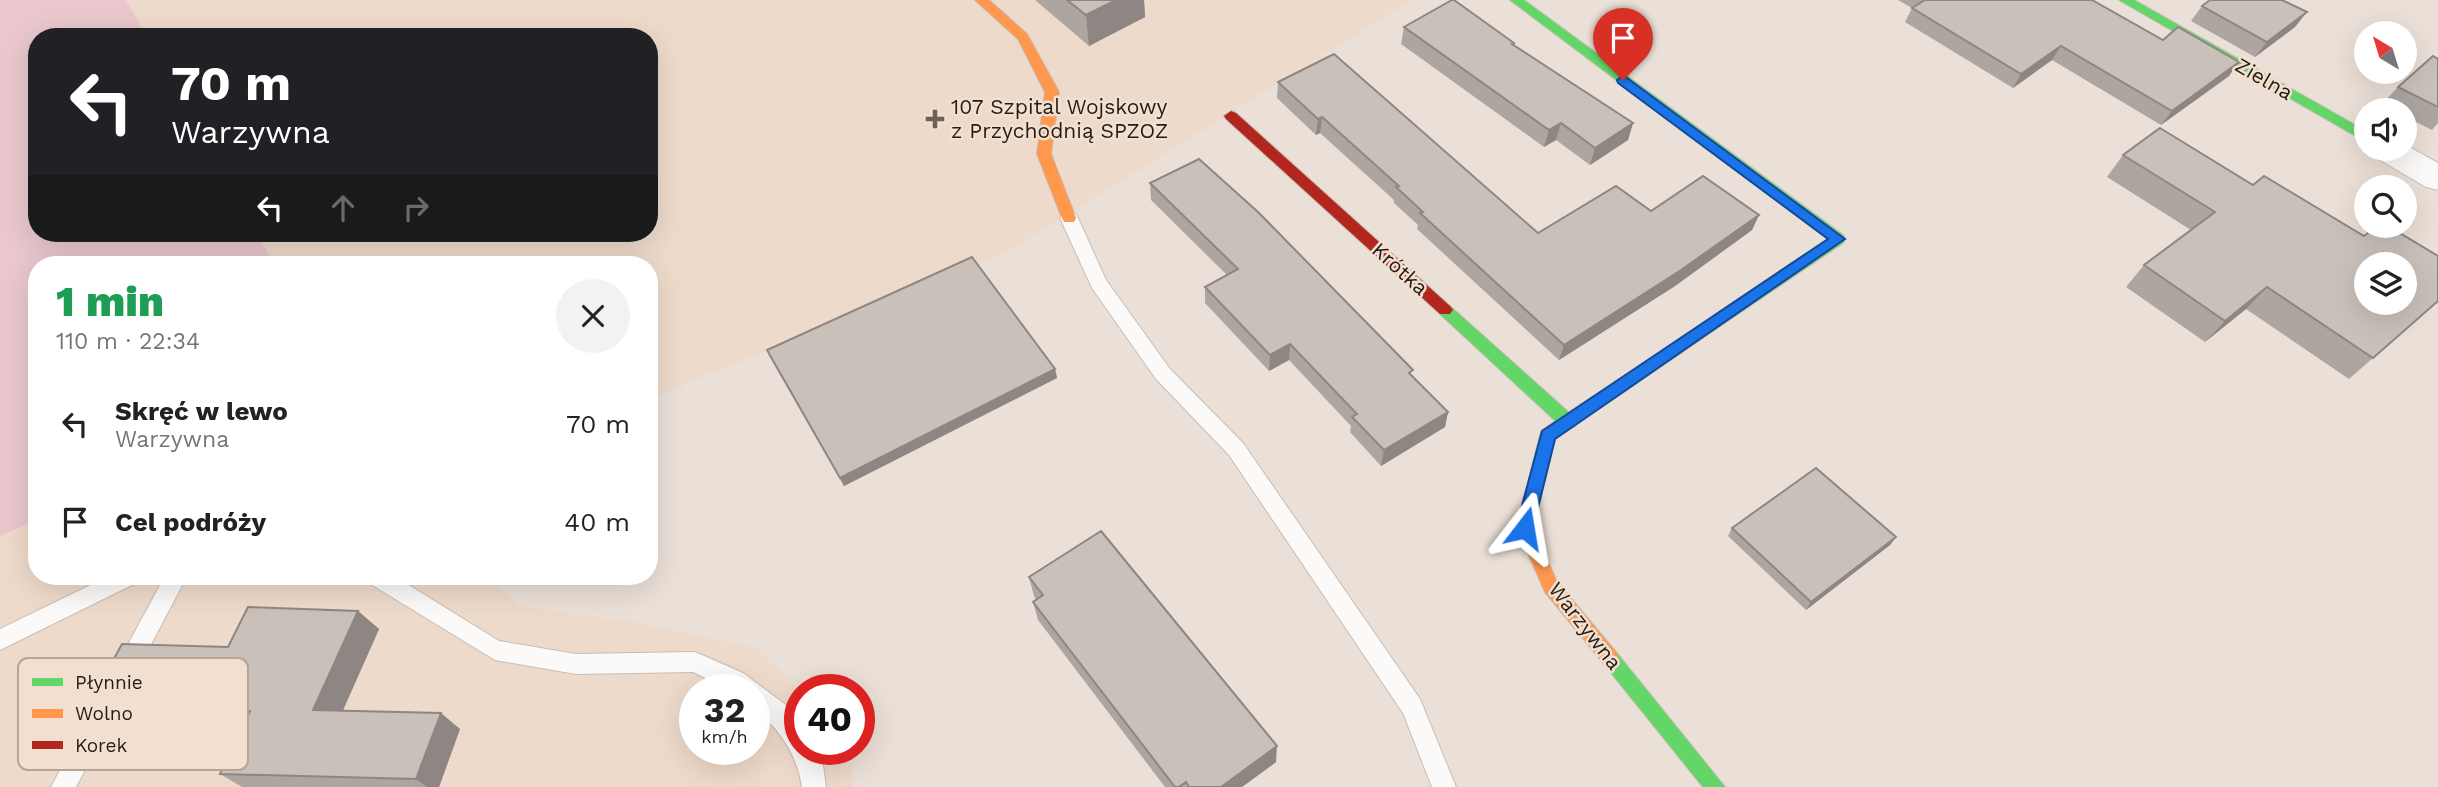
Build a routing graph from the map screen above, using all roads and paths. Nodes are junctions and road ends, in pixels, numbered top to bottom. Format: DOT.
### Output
graph roads {
  1 [pos="981,0"];
  2 [pos="1516,0"];
  3 [pos="2125,0"];
  4 [pos="1231,116"];
  5 [pos="2354,130"];
  6 [pos="1069,218"];
  7 [pos="1568,422"];
  8 [pos="111,585"];
  9 [pos="171,585"];
  10 [pos="390,585"];
  11 [pos="0,640"];
  12 [pos="132,658"];
  13 [pos="721,674"];
  14 [pos="770,707"];
  15 [pos="784,723"];
  16 [pos="811,765"];
  17 [pos="72,770"];
  18 [pos="63,787"];
  19 [pos="814,787"];
  20 [pos="1444,787"];
  21 [pos="1715,787"];
  1 -- 6 [label="street"];
  2 -- 7 [label="street, Warzywna"];
  3 -- 5 [label="street, Zielna"];
  4 -- 7 [label="street, Krótka"];
  6 -- 20 [label="lane"];
  7 -- 21 [label="street, Warzywna"];
  8 -- 11 [label="lane"];
  9 -- 12 [label="lane"];
  10 -- 13 [label="lane"];
  14 -- 15 [label="lane"];
  16 -- 19 [label="lane"];
  17 -- 18 [label="lane"];
}
